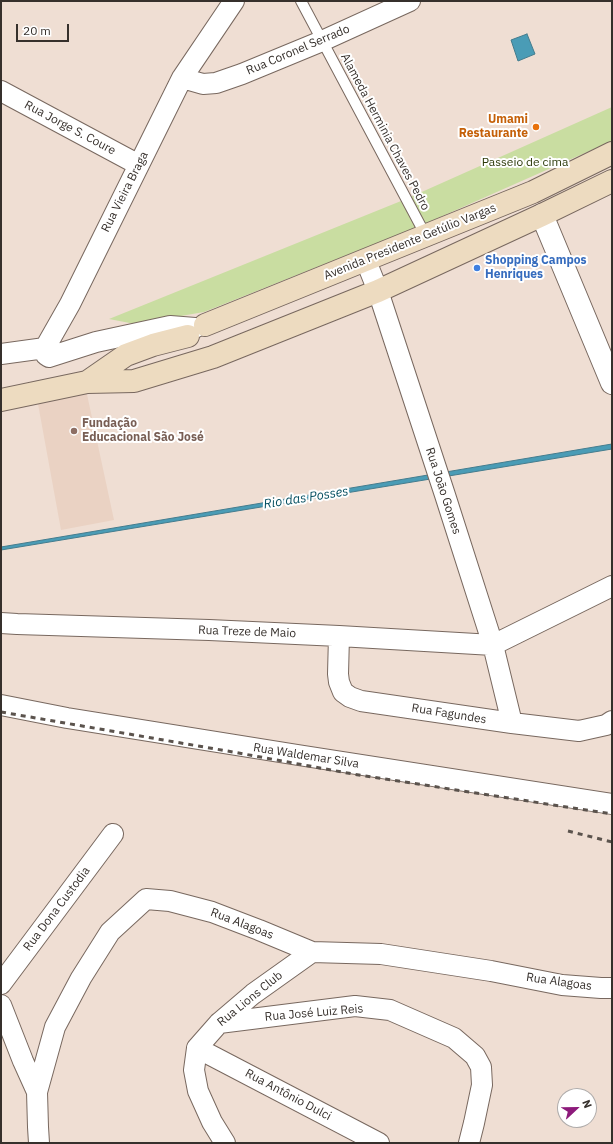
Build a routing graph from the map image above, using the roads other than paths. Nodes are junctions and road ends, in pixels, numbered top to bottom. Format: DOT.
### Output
graph roads {
  1 [pos="234,1"];
  2 [pos="301,1"];
  3 [pos="410,1"];
  4 [pos="322,40"];
  5 [pos="182,78"];
  6 [pos="1,91"];
  7 [pos="612,154"];
  8 [pos="139,165"];
  9 [pos="612,181"];
  10 [pos="542,215"];
  11 [pos="426,236"];
  12 [pos="366,261"];
  13 [pos="378,291"];
  14 [pos="196,330"];
  15 [pos="45,348"];
  16 [pos="1,354"];
  17 [pos="208,358"];
  18 [pos="87,382"];
  19 [pos="612,383"];
  20 [pos="1,400"];
  21 [pos="612,586"];
  22 [pos="1,623"];
  23 [pos="339,636"];
  24 [pos="492,646"];
  25 [pos="1,705"];
  26 [pos="612,721"];
  27 [pos="512,723"];
  28 [pos="612,804"];
  29 [pos="113,834"];
  30 [pos="312,952"];
  31 [pos="1,984"];
  32 [pos="612,988"];
  33 [pos="1,1005"];
  34 [pos="218,1023"];
  35 [pos="197,1048"];
  36 [pos="37,1092"];
  37 [pos="39,1143"];
  38 [pos="225,1143"];
  39 [pos="379,1143"];
  40 [pos="469,1143"];
  1 -- 5 [label="street, Rua Vieira Braga"];
  2 -- 4 [label="lane, Alameda Herminia Chaves Pedro"];
  3 -- 4 [label="street, Rua Coronel Serrado"];
  4 -- 5 [label="street, Rua Coronel Serrado"];
  4 -- 11 [label="lane, Alameda Herminia Chaves Pedro"];
  5 -- 8 [label="street, Rua Vieira Braga"];
  6 -- 8 [label="street, Rua Jorge S. Coure"];
  7 -- 10 [label="main road"];
  7 -- 11 [label="main road, Avenida Presidente Getúlio Vargas"];
  8 -- 15 [label="street, Rua Vieira Braga"];
  9 -- 10 [label="main road, Avenida Presidente Getúlio Vargas"];
  10 -- 13 [label="main road, Avenida Presidente Getúlio Vargas"];
  10 -- 19 [label="street"];
  11 -- 12 [label="main road, Avenida Presidente Getúlio Vargas"];
  12 -- 13 [label="street, Rua João Gomes"];
  12 -- 14 [label="main road, Avenida Presidente Getúlio Vargas"];
  13 -- 17 [label="main road, Avenida Presidente Getúlio Vargas"];
  13 -- 24 [label="street, Rua João Gomes"];
  14 -- 15 [label="street"];
  14 -- 17 [label="main road"];
  14 -- 17 [label="main road"];
  14 -- 18 [label="main road, Avenida Presidente Getúlio Vargas"];
  15 -- 16 [label="street"];
  17 -- 18 [label="main road, Avenida Presidente Getúlio Vargas"];
  18 -- 20 [label="main road, Avenida Presidente Getúlio Vargas"];
  21 -- 24 [label="street"];
  22 -- 23 [label="street, Rua Treze de Maio"];
  23 -- 24 [label="street, Rua Treze de Maio"];
  23 -- 27 [label="street, Rua Fagundes"];
  24 -- 27 [label="street, Rua João Gomes"];
  25 -- 28 [label="street, Rua Waldemar Silva"];
  26 -- 27 [label="street, Rua Fagundes"];
  29 -- 31 [label="street, Rua Dona Custodia"];
  30 -- 32 [label="street, Rua Alagoas"];
  30 -- 34 [label="street, Rua Lions Club"];
  30 -- 36 [label="street, Rua Alagoas"];
  33 -- 36 [label="street"];
  34 -- 35 [label="street, Rua Lions Club"];
  34 -- 40 [label="street, Rua José Luiz Reis"];
  35 -- 38 [label="street"];
  35 -- 39 [label="street, Rua Antônio Dulci"];
  36 -- 37 [label="street, Rua Alagoas"];
}
